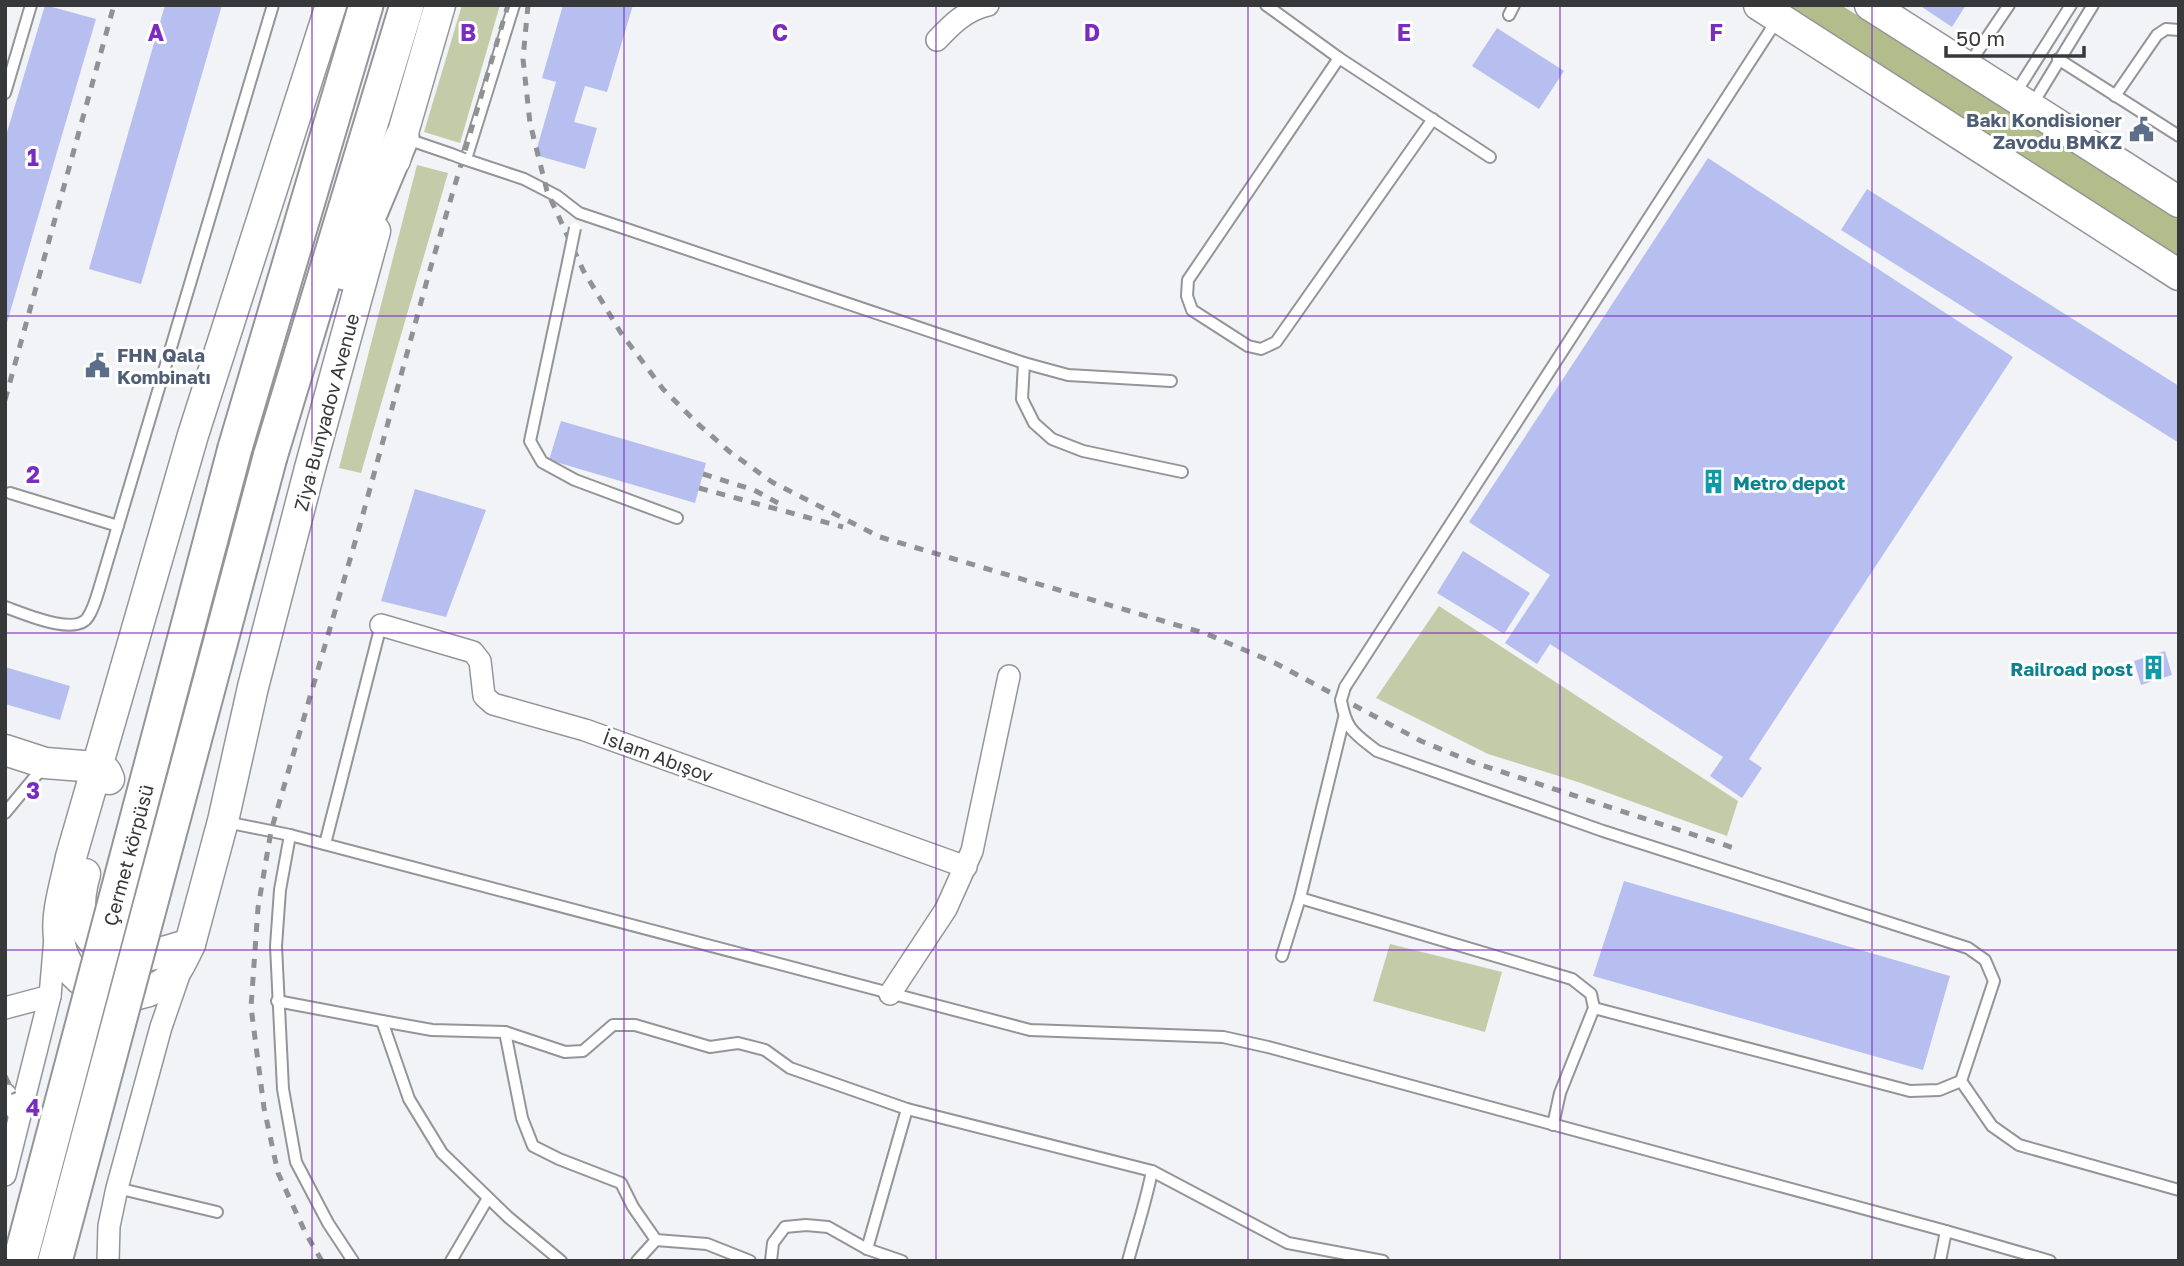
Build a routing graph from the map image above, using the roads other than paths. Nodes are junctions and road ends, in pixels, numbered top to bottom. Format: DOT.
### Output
graph roads {
  1 [pos="31,5"];
  2 [pos="273,5"];
  3 [pos="331,5"];
  4 [pos="355,5"];
  5 [pos="366,5"];
  6 [pos="407,5"];
  7 [pos="427,5"];
  8 [pos="440,5"];
  9 [pos="514,5"];
  10 [pos="988,5"];
  11 [pos="1266,5"];
  12 [pos="1870,5"];
  13 [pos="2009,5"];
  14 [pos="2071,5"];
  15 [pos="2093,5"];
  16 [pos="1769,12"];
  17 [pos="2179,30"];
  18 [pos="937,40"];
  19 [pos="1339,58"];
  20 [pos="2058,59"];
  21 [pos="1967,66"];
  22 [pos="5,93"];
  23 [pos="2115,96"];
  24 [pos="2022,102"];
  25 [pos="332,115"];
  26 [pos="1433,119"];
  27 [pos="2179,136"];
  28 [pos="401,137"];
  29 [pos="1490,157"];
  30 [pos="465,159"];
  31 [pos="2179,202"];
  32 [pos="579,213"];
  33 [pos="2179,275"];
  34 [pos="1024,363"];
  35 [pos="1171,381"];
  36 [pos="270,457"];
  37 [pos="1182,472"];
  38 [pos="10,493"];
  39 [pos="677,518"];
  40 [pos="118,526"];
  41 [pos="5,607"];
  42 [pos="382,625"];
  43 [pos="1009,676"];
  44 [pos="1344,718"];
  45 [pos="5,750"];
  46 [pos="46,764"];
  47 [pos="96,767"];
  48 [pos="5,813"];
  49 [pos="223,821"];
  50 [pos="290,835"];
  51 [pos="325,844"];
  52 [pos="71,857"];
  53 [pos="966,867"];
  54 [pos="1300,898"];
  55 [pos="57,922"];
  56 [pos="190,944"];
  57 [pos="1282,956"];
  58 [pos="890,994"];
  59 [pos="50,996"];
  60 [pos="277,1002"];
  61 [pos="5,1008"];
  62 [pos="1594,1008"];
  63 [pos="382,1021"];
  64 [pos="505,1032"];
  65 [pos="1961,1081"];
  66 [pos="5,1094"];
  67 [pos="907,1109"];
  68 [pos="20,1115"];
  69 [pos="1553,1125"];
  70 [pos="1152,1171"];
  71 [pos="5,1175"];
  72 [pos="117,1188"];
  73 [pos="2179,1190"];
  74 [pos="488,1198"];
  75 [pos="217,1212"];
  76 [pos="1946,1231"];
  77 [pos="656,1240"];
  78 [pos="867,1249"];
  79 [pos="20,1261"];
  80 [pos="55,1261"];
  81 [pos="108,1261"];
  82 [pos="353,1261"];
  83 [pos="451,1261"];
  84 [pos="561,1261"];
  85 [pos="638,1261"];
  86 [pos="750,1261"];
  87 [pos="771,1261"];
  88 [pos="902,1261"];
  89 [pos="1128,1261"];
  90 [pos="1383,1261"];
  91 [pos="1940,1261"];
  92 [pos="2050,1261"];
  1 -- 22 [label="lane"];
  2 -- 40 [label="lane"];
  3 -- 47 [label="main road"];
  4 -- 25 [label="main road"];
  5 -- 25 [label="main road"];
  6 -- 36 [label="main road, Ziya Bunyadov Avenue"];
  7 -- 28 [label="main road"];
  8 -- 28 [label="main road, Ziya Bunyadov Avenue"];
  9 -- 30 [label="lane"];
  10 -- 18 [label="street"];
  11 -- 19 [label="lane"];
  12 -- 21 [label="main road"];
  13 -- 21 [label="lane"];
  14 -- 24 [label="lane"];
  15 -- 20 [label="lane"];
  16 -- 33 [label="main road"];
  16 -- 44 [label="lane, bridge"];
  17 -- 23 [label="lane"];
  19 -- 26 [label="lane"];
  19 -- 26 [label="lane"];
  20 -- 23 [label="lane"];
  20 -- 24 [label="lane"];
  21 -- 24 [label="main road"];
  23 -- 27 [label="lane"];
  24 -- 31 [label="main road"];
  25 -- 79 [label="main road, Çermet körpüsü, bridge"];
  26 -- 29 [label="lane"];
  28 -- 30 [label="lane, bridge"];
  28 -- 36 [label="main road"];
  28 -- 49 [label="main road, Ziya Bunyadov Avenue"];
  30 -- 32 [label="lane"];
  32 -- 34 [label="lane"];
  32 -- 39 [label="lane, bridge"];
  34 -- 35 [label="lane"];
  34 -- 37 [label="lane"];
  36 -- 80 [label="main road, Çermet körpüsü, bridge"];
  38 -- 40 [label="lane"];
  40 -- 41 [label="lane"];
  42 -- 51 [label="lane"];
  42 -- 53 [label="street, İslam Abışov"];
  43 -- 53 [label="street"];
  44 -- 54 [label="lane"];
  44 -- 65 [label="lane"];
  45 -- 46 [label="main road"];
  46 -- 47 [label="main road"];
  46 -- 48 [label="lane"];
  46 -- 52 [label="main road"];
  47 -- 52 [label="main road"];
  47 -- 56 [label="main road"];
  49 -- 50 [label="lane"];
  49 -- 56 [label="main road, Ziya Bunyadov Avenue"];
  50 -- 51 [label="lane"];
  50 -- 60 [label="lane"];
  51 -- 58 [label="lane"];
  52 -- 55 [label="main road"];
  53 -- 58 [label="street"];
  54 -- 57 [label="lane"];
  54 -- 62 [label="lane"];
  55 -- 56 [label="main road, Ziya Bunyadov Avenue"];
  55 -- 59 [label="street"];
  56 -- 72 [label="street"];
  58 -- 69 [label="lane"];
  59 -- 61 [label="street"];
  59 -- 68 [label="street"];
  60 -- 63 [label="lane"];
  60 -- 82 [label="lane"];
  62 -- 65 [label="lane"];
  62 -- 69 [label="lane"];
  63 -- 64 [label="lane"];
  63 -- 74 [label="lane"];
  64 -- 67 [label="lane"];
  64 -- 77 [label="lane"];
  65 -- 73 [label="lane"];
  66 -- 68 [label="street"];
  67 -- 70 [label="lane"];
  67 -- 78 [label="lane"];
  68 -- 71 [label="street"];
  69 -- 76 [label="lane"];
  70 -- 89 [label="lane"];
  70 -- 90 [label="lane"];
  72 -- 75 [label="lane"];
  72 -- 81 [label="street"];
  74 -- 83 [label="lane"];
  74 -- 84 [label="lane"];
  76 -- 91 [label="lane"];
  76 -- 92 [label="lane"];
  77 -- 85 [label="lane"];
  77 -- 86 [label="lane"];
  78 -- 87 [label="lane"];
  78 -- 88 [label="lane"];
}
